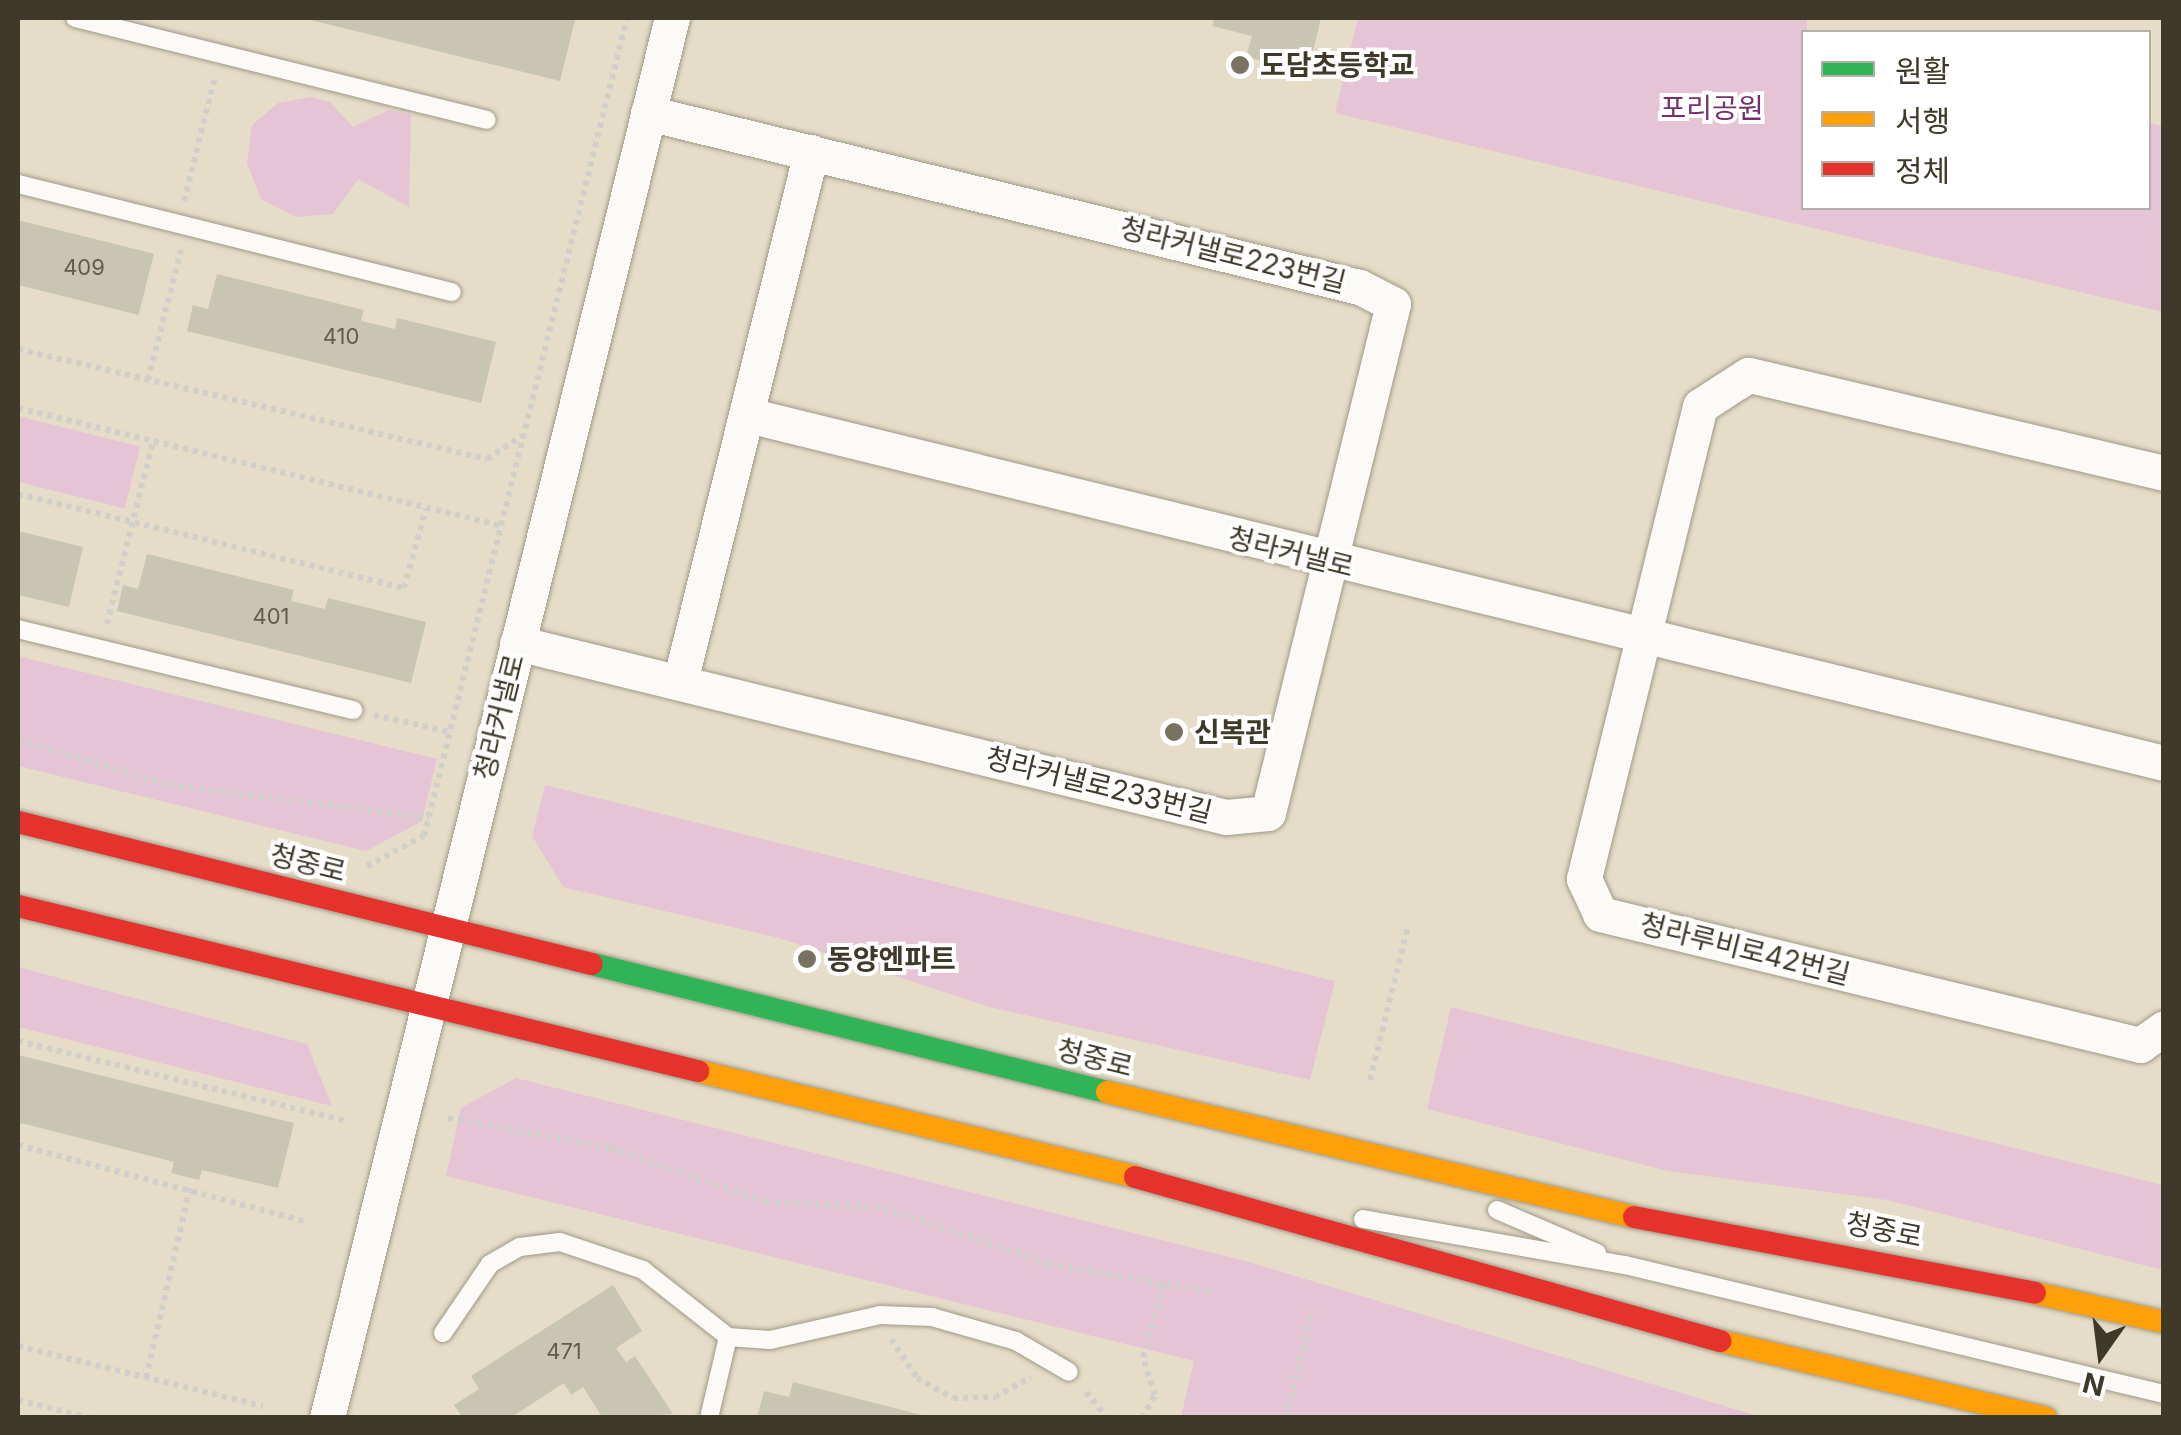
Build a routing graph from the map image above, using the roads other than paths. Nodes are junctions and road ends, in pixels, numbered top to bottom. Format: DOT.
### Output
graph roads {
  1 [pos="75,18"];
  2 [pos="672,18"];
  3 [pos="648,113"];
  4 [pos="487,120"];
  5 [pos="811,152"];
  6 [pos="18,184"];
  7 [pos="452,292"];
  8 [pos="748,415"];
  9 [pos="2164,472"];
  10 [pos="1327,562"];
  11 [pos="18,629"];
  12 [pos="1642,637"];
  13 [pos="517,643"];
  14 [pos="680,682"];
  15 [pos="354,710"];
  16 [pos="2164,763"];
  17 [pos="18,822"];
  18 [pos="18,906"];
  19 [pos="447,928"];
  20 [pos="427,1006"];
  21 [pos="2164,1028"];
  22 [pos="1384,1161"];
  23 [pos="1170,1185"];
  24 [pos="1625,1265"];
  25 [pos="2164,1322"];
  26 [pos="443,1333"];
  27 [pos="728,1337"];
  28 [pos="1061,1367"];
  29 [pos="2164,1394"];
  30 [pos="327,1418"];
  31 [pos="709,1418"];
  32 [pos="2046,1418"];
  1 -- 4 [label="lane"];
  2 -- 3 [label="street, 청라커낼로"];
  3 -- 5 [label="street, 청라커낼로223번길"];
  3 -- 13 [label="street, 청라커낼로"];
  5 -- 8 [label="street"];
  5 -- 10 [label="street, 청라커낼로223번길"];
  6 -- 7 [label="lane"];
  8 -- 10 [label="street, 청라커낼로"];
  8 -- 14 [label="street"];
  9 -- 12 [label="street, 청라루비로42번길"];
  10 -- 12 [label="street, 청라커낼로"];
  10 -- 14 [label="street, 청라커낼로233번길"];
  11 -- 15 [label="lane"];
  12 -- 16 [label="street"];
  12 -- 21 [label="street, 청라루비로42번길"];
  13 -- 14 [label="street, 청라커낼로233번길"];
  13 -- 19 [label="street, 청라커낼로"];
  17 -- 19 [label="street, 청중로"];
  18 -- 20 [label="street"];
  19 -- 20 [label="street, 청라커낼로"];
  19 -- 22 [label="street, 청중로"];
  20 -- 23 [label="street"];
  20 -- 30 [label="street, 청라커낼로"];
  22 -- 24 [label="lane"];
  22 -- 25 [label="street, 청중로"];
  23 -- 24 [label="lane"];
  23 -- 32 [label="street"];
  24 -- 29 [label="lane"];
  26 -- 27 [label="lane"];
  27 -- 28 [label="lane"];
  27 -- 31 [label="lane"];
}
